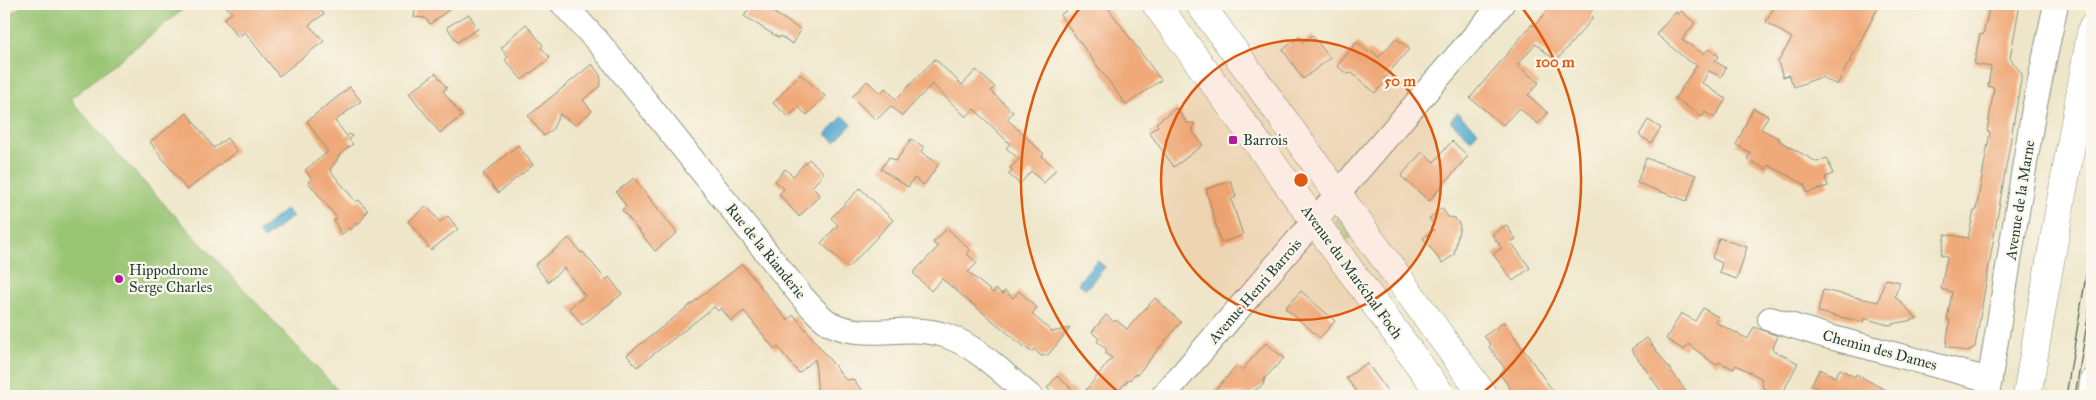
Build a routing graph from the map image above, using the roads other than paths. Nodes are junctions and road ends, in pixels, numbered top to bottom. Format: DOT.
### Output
graph roads {
  1 [pos="564,4"];
  2 [pos="1156,4"];
  3 [pos="1200,4"];
  4 [pos="1502,4"];
  5 [pos="2056,4"];
  6 [pos="2092,28"];
  7 [pos="2092,125"];
  8 [pos="1338,194"];
  9 [pos="1315,221"];
  10 [pos="1770,319"];
  11 [pos="2092,381"];
  12 [pos="1989,388"];
  13 [pos="1030,396"];
  14 [pos="1164,396"];
  15 [pos="1442,396"];
  16 [pos="1484,396"];
  17 [pos="2027,396"];
  18 [pos="2046,396"];
  19 [pos="2090,396"];
  1 -- 13 [label="street, Rue de la Rianderie"];
  2 -- 9 [label="main road, Avenue du Maréchal Foch"];
  3 -- 8 [label="main road"];
  4 -- 8 [label="street, Avenue Henri Barrois"];
  5 -- 12 [label="street, Avenue de la Marne"];
  6 -- 17 [label="main road"];
  7 -- 18 [label="main road"];
  8 -- 9 [label="street, Avenue Henri Barrois"];
  8 -- 16 [label="main road"];
  9 -- 14 [label="street, Avenue Henri Barrois"];
  9 -- 15 [label="main road, Avenue du Maréchal Foch"];
  10 -- 12 [label="street, Chemin des Dames"];
  11 -- 19 [label="street"];
}
